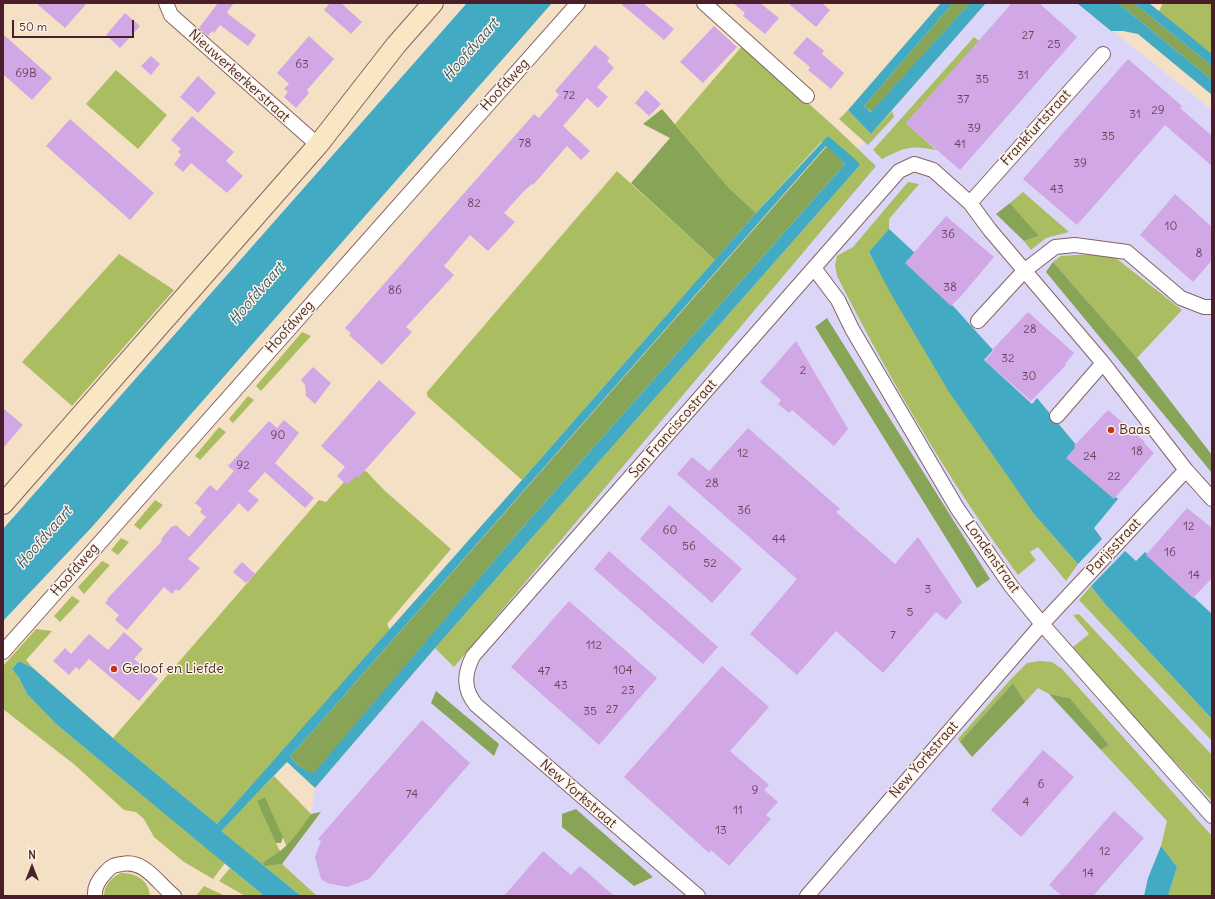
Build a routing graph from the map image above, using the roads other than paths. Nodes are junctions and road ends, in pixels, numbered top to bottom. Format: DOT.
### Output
graph roads {
  1 [pos="166,3"];
  2 [pos="433,3"];
  3 [pos="578,3"];
  4 [pos="704,3"];
  5 [pos="1103,54"];
  6 [pos="808,96"];
  7 [pos="318,145"];
  8 [pos="970,203"];
  9 [pos="814,268"];
  10 [pos="1024,271"];
  11 [pos="1212,307"];
  12 [pos="978,321"];
  13 [pos="1103,363"];
  14 [pos="1057,416"];
  15 [pos="1186,470"];
  16 [pos="1212,500"];
  17 [pos="3,504"];
  18 [pos="1042,624"];
  19 [pos="3,652"];
  20 [pos="466,687"];
  21 [pos="1212,816"];
  22 [pos="95,896"];
  23 [pos="172,896"];
  24 [pos="698,896"];
  25 [pos="807,896"];
  1 -- 7 [label="street, Nieuwerkerkerstraat"];
  2 -- 7 [label="street"];
  3 -- 19 [label="street, Hoofdweg"];
  4 -- 6 [label="street"];
  5 -- 8 [label="street, Frankfurtstraat"];
  7 -- 17 [label="street"];
  8 -- 9 [label="street, San Franciscostraat"];
  8 -- 10 [label="street"];
  9 -- 18 [label="street, Londenstraat"];
  9 -- 20 [label="street, San Franciscostraat"];
  10 -- 11 [label="street"];
  10 -- 12 [label="street"];
  10 -- 13 [label="street"];
  13 -- 14 [label="street"];
  13 -- 15 [label="street"];
  15 -- 16 [label="street"];
  15 -- 18 [label="street, Parijsstraat"];
  18 -- 21 [label="street, Londenstraat"];
  18 -- 25 [label="street, New Yorkstraat"];
  20 -- 24 [label="street, New Yorkstraat"];
  22 -- 23 [label="street"];
}
